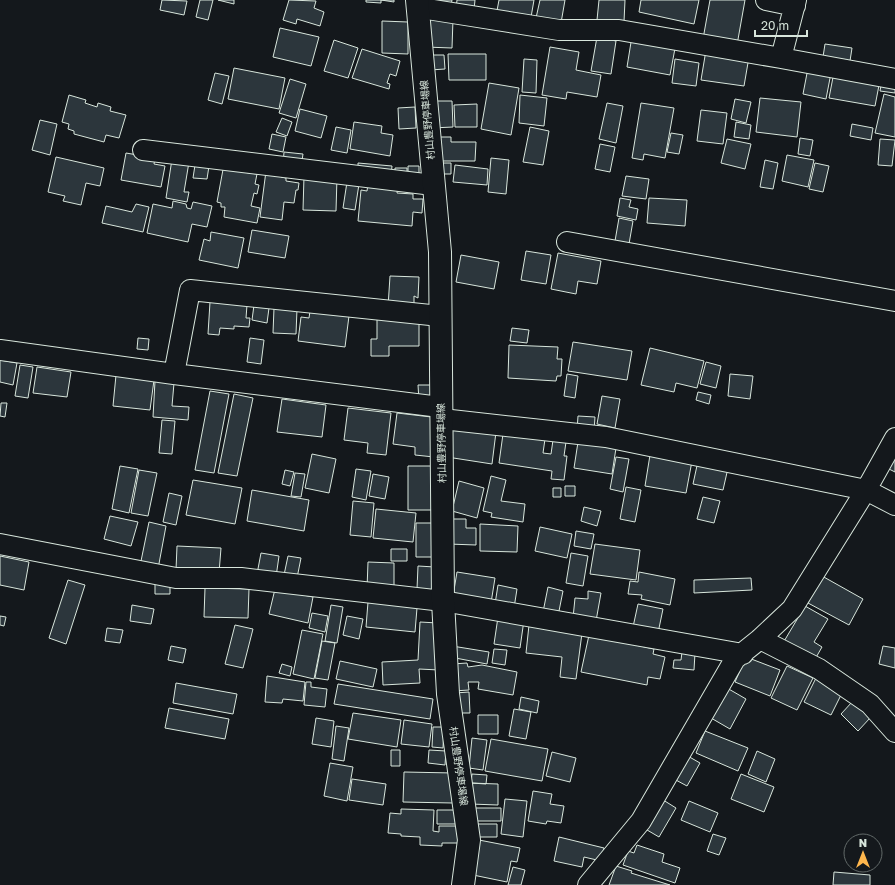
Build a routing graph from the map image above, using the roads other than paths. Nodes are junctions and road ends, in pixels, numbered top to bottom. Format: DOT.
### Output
graph roads {
  1 [pos="766,0"];
  2 [pos="796,3"];
  3 [pos="419,7"];
  4 [pos="781,58"];
  5 [pos="895,80"];
  6 [pos="143,150"];
  7 [pos="433,186"];
  8 [pos="567,242"];
  9 [pos="895,301"];
  10 [pos="440,316"];
  11 [pos="0,350"];
  12 [pos="174,374"];
  13 [pos="441,413"];
  14 [pos="895,438"];
  15 [pos="866,490"];
  16 [pos="895,505"];
  17 [pos="0,544"];
  18 [pos="443,601"];
  19 [pos="760,639"];
  20 [pos="743,654"];
  21 [pos="895,732"];
  22 [pos="463,885"];
  23 [pos="588,885"];
  1 -- 2 [label="street"];
  2 -- 4 [label="street"];
  3 -- 4 [label="street"];
  3 -- 7 [label="main road, 村山豊野停車場線"];
  4 -- 5 [label="street"];
  6 -- 7 [label="street"];
  7 -- 10 [label="main road, 村山豊野停車場線"];
  8 -- 9 [label="street"];
  10 -- 12 [label="street"];
  10 -- 13 [label="main road, 村山豊野停車場線"];
  11 -- 12 [label="street"];
  12 -- 13 [label="street"];
  13 -- 15 [label="street"];
  13 -- 18 [label="main road, 村山豊野停車場線"];
  14 -- 15 [label="street"];
  15 -- 16 [label="street"];
  15 -- 19 [label="street"];
  17 -- 18 [label="street"];
  18 -- 20 [label="street"];
  18 -- 22 [label="main road, 村山豊野停車場線"];
  19 -- 20 [label="street"];
  19 -- 21 [label="street"];
  20 -- 23 [label="street"];
}
